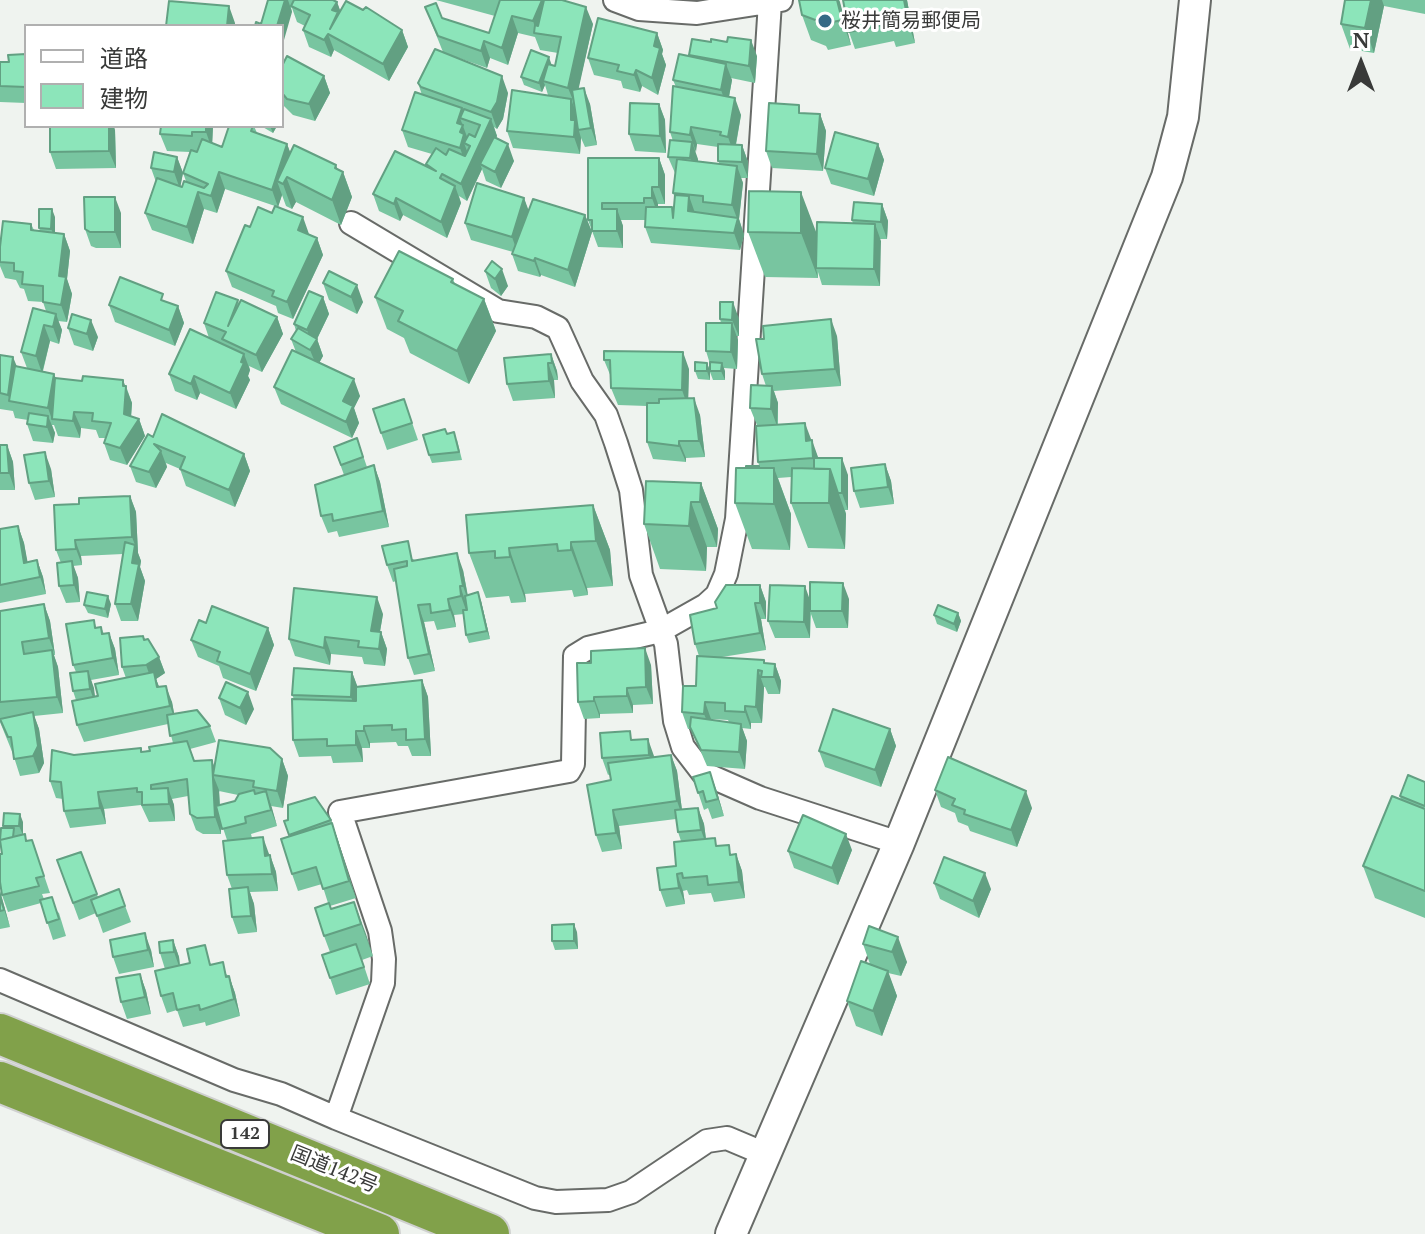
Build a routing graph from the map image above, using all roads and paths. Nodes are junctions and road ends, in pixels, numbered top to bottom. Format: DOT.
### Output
graph roads {
  1 [pos="615,0"];
  2 [pos="1195,0"];
  3 [pos="775,1"];
  4 [pos="351,223"];
  5 [pos="660,631"];
  6 [pos="899,843"];
  7 [pos="0,980"];
  8 [pos="0,1034"];
  9 [pos="0,1082"];
  10 [pos="336,1118"];
  11 [pos="765,1154"];
  12 [pos="379,1234"];
  13 [pos="489,1234"];
  14 [pos="731,1234"];
  1 -- 3 [label="street"];
  2 -- 6 [label="street"];
  3 -- 5 [label="street"];
  4 -- 5 [label="street"];
  5 -- 6 [label="street"];
  5 -- 10 [label="street"];
  6 -- 11 [label="street"];
  7 -- 10 [label="street"];
  8 -- 13 [label="highway, 国道142号 / 142"];
  9 -- 12 [label="highway, 142"];
  10 -- 11 [label="street"];
  11 -- 14 [label="street"];
}
